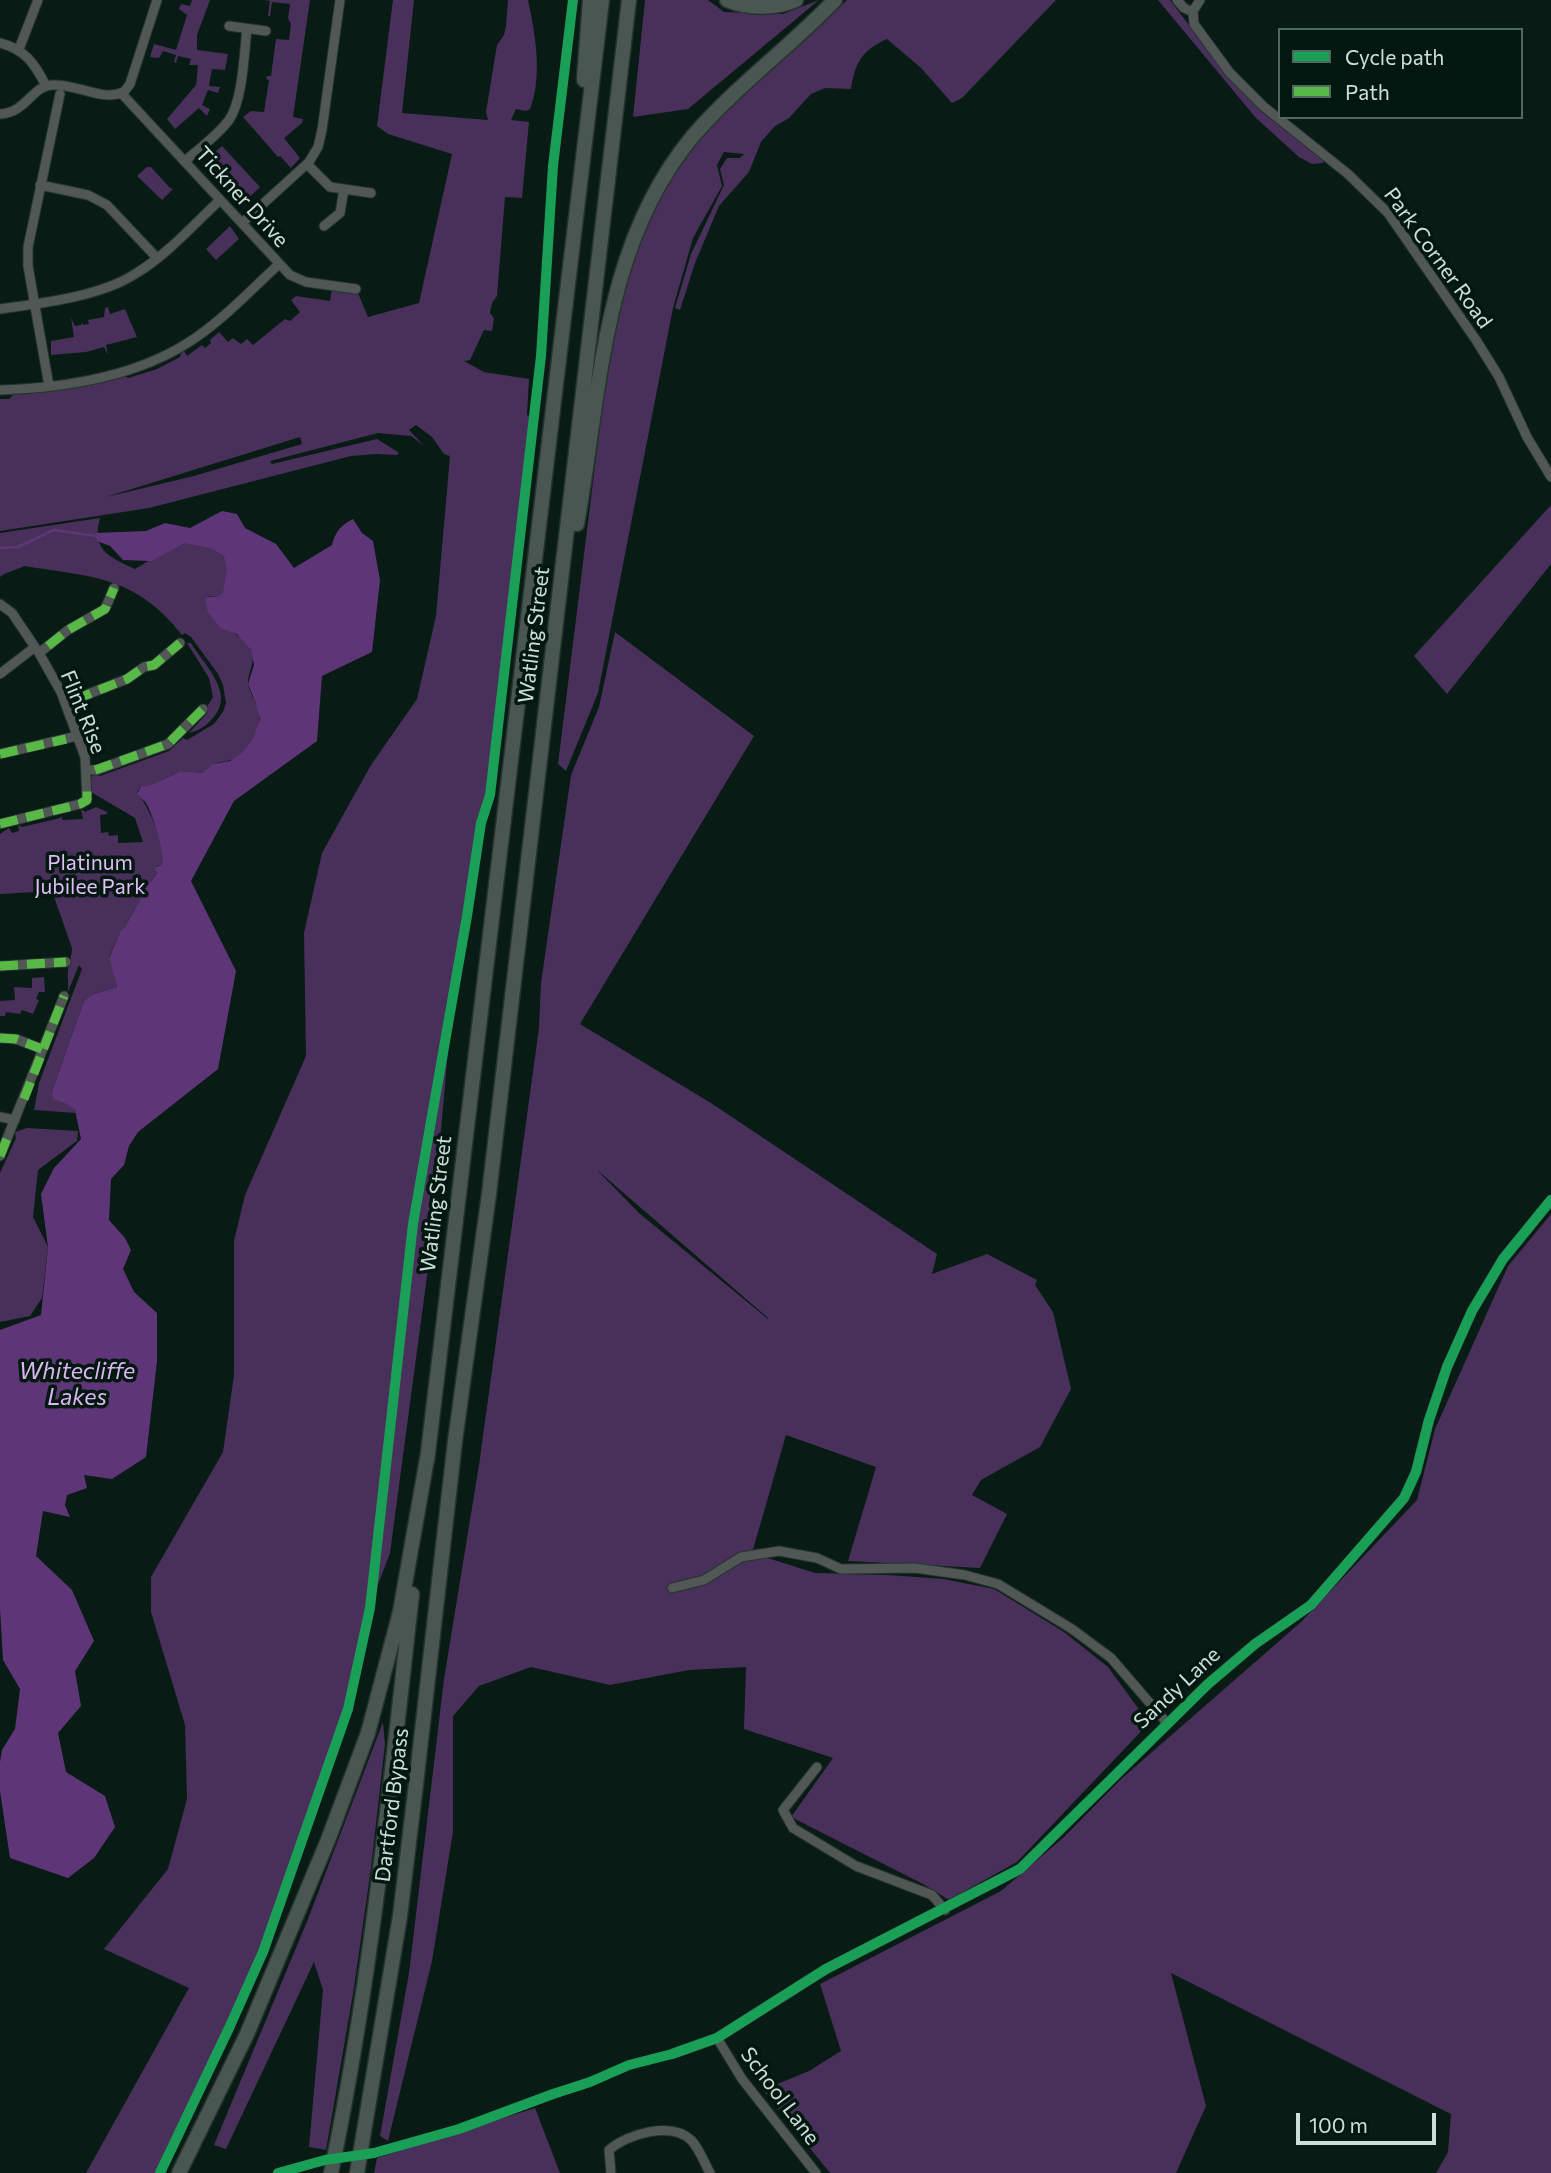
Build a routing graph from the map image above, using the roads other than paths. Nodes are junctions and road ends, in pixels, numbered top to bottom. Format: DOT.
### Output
graph roads {
  1 [pos="38,0"];
  2 [pos="157,0"];
  3 [pos="340,0"];
  4 [pos="590,0"];
  5 [pos="603,0"];
  6 [pos="629,0"];
  7 [pos="727,0"];
  8 [pos="796,0"];
  9 [pos="835,0"];
  10 [pos="1177,0"];
  11 [pos="1200,0"];
  12 [pos="1193,12"];
  13 [pos="229,26"];
  14 [pos="247,29"];
  15 [pos="266,32"];
  16 [pos="0,43"];
  17 [pos="19,49"];
  18 [pos="46,86"];
  19 [pos="60,94"];
  20 [pos="122,94"];
  21 [pos="0,114"];
  22 [pos="1278,116"];
  23 [pos="1282,119"];
  24 [pos="185,161"];
  25 [pos="307,164"];
  26 [pos="40,185"];
  27 [pos="344,189"];
  28 [pos="371,193"];
  29 [pos="220,200"];
  30 [pos="242,223"];
  31 [pos="324,226"];
  32 [pos="157,258"];
  33 [pos="279,264"];
  34 [pos="570,266"];
  35 [pos="356,289"];
  36 [pos="34,303"];
  37 [pos="0,309"];
  38 [pos="49,386"];
  39 [pos="0,390"];
  40 [pos="1551,477"];
  41 [pos="114,588"];
  42 [pos="0,604"];
  43 [pos="180,643"];
  44 [pos="37,650"];
  45 [pos="553,653"];
  46 [pos="0,674"];
  47 [pos="65,703"];
  48 [pos="203,709"];
  49 [pos="77,736"];
  50 [pos="0,754"];
  51 [pos="87,770"];
  52 [pos="0,824"];
  53 [pos="66,962"];
  54 [pos="0,966"];
  55 [pos="64,996"];
  56 [pos="0,1038"];
  57 [pos="42,1049"];
  58 [pos="0,1117"];
  59 [pos="15,1120"];
  60 [pos="0,1156"];
  61 [pos="1551,1200"];
  62 [pos="455,1441"];
  63 [pos="427,1459"];
  64 [pos="672,1588"];
  65 [pos="1167,1723"];
  66 [pos="817,1768"];
  67 [pos="945,1910"];
  68 [pos="717,2038"];
  69 [pos="672,2054"];
  70 [pos="357,2170"];
  71 [pos="179,2173"];
  72 [pos="331,2173"];
  73 [pos="611,2173"];
  74 [pos="710,2173"];
  75 [pos="816,2173"];
  1 -- 17 [label="street"];
  2 -- 20 [label="street"];
  3 -- 25 [label="street"];
  4 -- 34 [label="highway"];
  5 -- 34 [label="highway, Watling Street"];
  6 -- 45 [label="highway, Watling Street"];
  7 -- 8 [label="highway"];
  9 -- 45 [label="highway"];
  10 -- 12 [label="street, Park Corner Road"];
  11 -- 12 [label="street"];
  12 -- 22 [label="street, Park Corner Road"];
  13 -- 14 [label="street"];
  14 -- 15 [label="street"];
  14 -- 24 [label="street"];
  16 -- 17 [label="street"];
  17 -- 18 [label="street"];
  18 -- 20 [label="street"];
  18 -- 21 [label="street"];
  19 -- 26 [label="street"];
  20 -- 24 [label="street, Tickner Drive"];
  23 -- 40 [label="street, Park Corner Road"];
  24 -- 29 [label="street, Tickner Drive"];
  25 -- 27 [label="street"];
  25 -- 30 [label="street"];
  26 -- 32 [label="street"];
  26 -- 36 [label="street"];
  27 -- 28 [label="street"];
  27 -- 31 [label="street"];
  29 -- 30 [label="street, Tickner Drive"];
  29 -- 32 [label="street"];
  30 -- 33 [label="street, Tickner Drive"];
  32 -- 36 [label="street"];
  33 -- 35 [label="street, Tickner Drive"];
  33 -- 38 [label="street"];
  34 -- 63 [label="highway, Watling Street"];
  36 -- 37 [label="street"];
  36 -- 38 [label="street"];
  38 -- 39 [label="street"];
  41 -- 44 [label="street"];
  42 -- 44 [label="street, Flint Rise"];
  43 -- 47 [label="street"];
  44 -- 46 [label="street"];
  44 -- 47 [label="street, Flint Rise"];
  45 -- 62 [label="highway, Watling Street"];
  47 -- 49 [label="street, Flint Rise"];
  48 -- 51 [label="street"];
  49 -- 50 [label="street"];
  49 -- 51 [label="street, Flint Rise"];
  51 -- 52 [label="street, Flint Rise"];
  53 -- 54 [label="street"];
  55 -- 57 [label="street"];
  56 -- 57 [label="street"];
  57 -- 59 [label="street"];
  58 -- 59 [label="street"];
  59 -- 60 [label="street"];
  61 -- 65 [label="street, Sandy Lane"];
  62 -- 70 [label="highway, Dartford Bypass"];
  63 -- 71 [label="highway"];
  63 -- 72 [label="highway, Dartford Bypass"];
  64 -- 65 [label="street"];
  65 -- 67 [label="street, Sandy Lane"];
  66 -- 67 [label="street"];
  67 -- 68 [label="street, Sandy Lane"];
  68 -- 69 [label="street, Sandy Lane"];
  68 -- 75 [label="street, School Lane"];
  73 -- 74 [label="street"];
}
